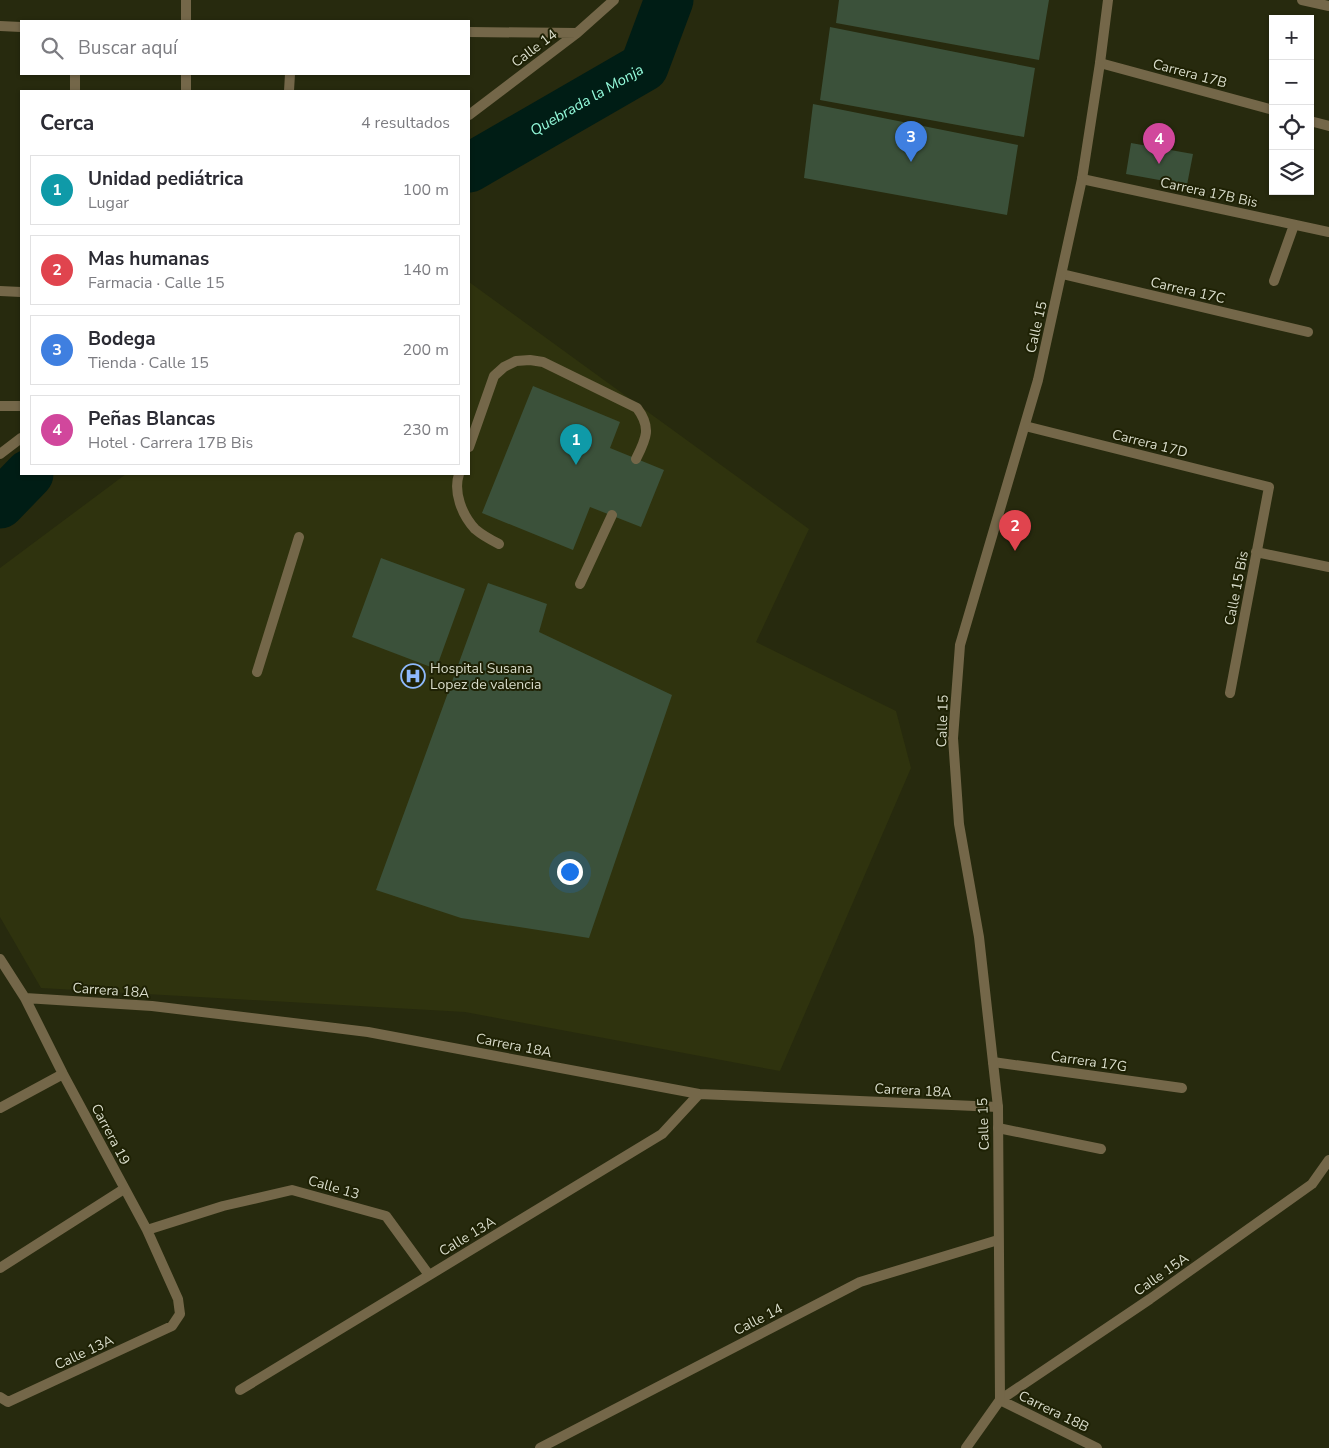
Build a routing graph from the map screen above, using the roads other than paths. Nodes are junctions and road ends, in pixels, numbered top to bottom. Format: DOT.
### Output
graph roads {
  1 [pos="186,0"];
  2 [pos="614,0"];
  3 [pos="1108,0"];
  4 [pos="1302,0"];
  5 [pos="1329,6"];
  6 [pos="186,20"];
  7 [pos="0,26"];
  8 [pos="20,27"];
  9 [pos="470,32"];
  10 [pos="577,33"];
  11 [pos="1100,63"];
  12 [pos="75,75"];
  13 [pos="186,75"];
  14 [pos="290,75"];
  15 [pos="75,90"];
  16 [pos="186,90"];
  17 [pos="290,90"];
  18 [pos="1269,109"];
  19 [pos="470,114"];
  20 [pos="1314,122"];
  21 [pos="1329,126"];
  22 [pos="1082,179"];
  23 [pos="1294,225"];
  24 [pos="1329,232"];
  25 [pos="1062,274"];
  26 [pos="1274,280"];
  27 [pos="0,291"];
  28 [pos="20,292"];
  29 [pos="1308,332"];
  30 [pos="0,406"];
  31 [pos="20,406"];
  32 [pos="1024,426"];
  33 [pos="20,439"];
  34 [pos="470,444"];
  35 [pos="0,454"];
  36 [pos="636,459"];
  37 [pos="459,475"];
  38 [pos="1269,487"];
  39 [pos="612,515"];
  40 [pos="299,537"];
  41 [pos="499,544"];
  42 [pos="1256,552"];
  43 [pos="1329,567"];
  44 [pos="580,584"];
  45 [pos="257,672"];
  46 [pos="1230,693"];
  47 [pos="0,959"];
  48 [pos="25,998"];
  49 [pos="993,1062"];
  50 [pos="63,1074"];
  51 [pos="1182,1088"];
  52 [pos="698,1094"];
  53 [pos="998,1107"];
  54 [pos="0,1108"];
  55 [pos="998,1128"];
  56 [pos="1101,1149"];
  57 [pos="1329,1160"];
  58 [pos="124,1188"];
  59 [pos="147,1230"];
  60 [pos="998,1240"];
  61 [pos="0,1268"];
  62 [pos="429,1275"];
  63 [pos="172,1326"];
  64 [pos="240,1390"];
  65 [pos="4,1400"];
  66 [pos="1000,1400"];
  67 [pos="540,1448"];
  68 [pos="966,1448"];
  69 [pos="1097,1448"];
  1 -- 6 [label="street"];
  2 -- 10 [label="street, Calle 14"];
  3 -- 11 [label="street, Calle 15"];
  4 -- 5 [label="street"];
  7 -- 8 [label="street"];
  9 -- 10 [label="street"];
  10 -- 19 [label="street, Calle 14"];
  11 -- 18 [label="street, Carrera 17B"];
  11 -- 22 [label="street, Calle 15"];
  12 -- 15 [label="street"];
  13 -- 16 [label="street"];
  14 -- 17 [label="street"];
  20 -- 21 [label="street"];
  22 -- 23 [label="street, Carrera 17B Bis"];
  22 -- 25 [label="street, Calle 15"];
  23 -- 24 [label="street, Carrera 17B Bis"];
  23 -- 26 [label="street"];
  25 -- 29 [label="street, Carrera 17C"];
  25 -- 32 [label="street, Calle 15"];
  27 -- 28 [label="street"];
  30 -- 31 [label="street"];
  32 -- 38 [label="street, Carrera 17D"];
  32 -- 49 [label="street, Calle 15"];
  33 -- 35 [label="street"];
  34 -- 36 [label="street"];
  37 -- 41 [label="street"];
  38 -- 42 [label="street, Calle 15 Bis"];
  39 -- 44 [label="street"];
  40 -- 45 [label="street"];
  42 -- 43 [label="street"];
  42 -- 46 [label="street, Calle 15 Bis"];
  47 -- 48 [label="street, Carrera 19"];
  48 -- 50 [label="street, Carrera 19"];
  48 -- 52 [label="street, Carrera 18A"];
  49 -- 51 [label="street, Carrera 17G"];
  49 -- 53 [label="street, Calle 15"];
  50 -- 54 [label="street"];
  50 -- 58 [label="street, Carrera 19"];
  52 -- 53 [label="street, Carrera 18A"];
  52 -- 62 [label="street, Calle 13A"];
  53 -- 55 [label="street, Calle 15"];
  55 -- 56 [label="street"];
  55 -- 60 [label="street, Calle 15"];
  57 -- 66 [label="street, Calle 15A"];
  58 -- 59 [label="street, Carrera 19"];
  58 -- 61 [label="street"];
  59 -- 62 [label="street, Calle 13"];
  59 -- 63 [label="street, Carrera 19"];
  60 -- 66 [label="street, Calle 15"];
  60 -- 67 [label="street, Calle 14"];
  62 -- 64 [label="street, Calle 13A"];
  63 -- 65 [label="street, Calle 13A"];
  66 -- 68 [label="street"];
  66 -- 69 [label="street, Carrera 18B"];
}
